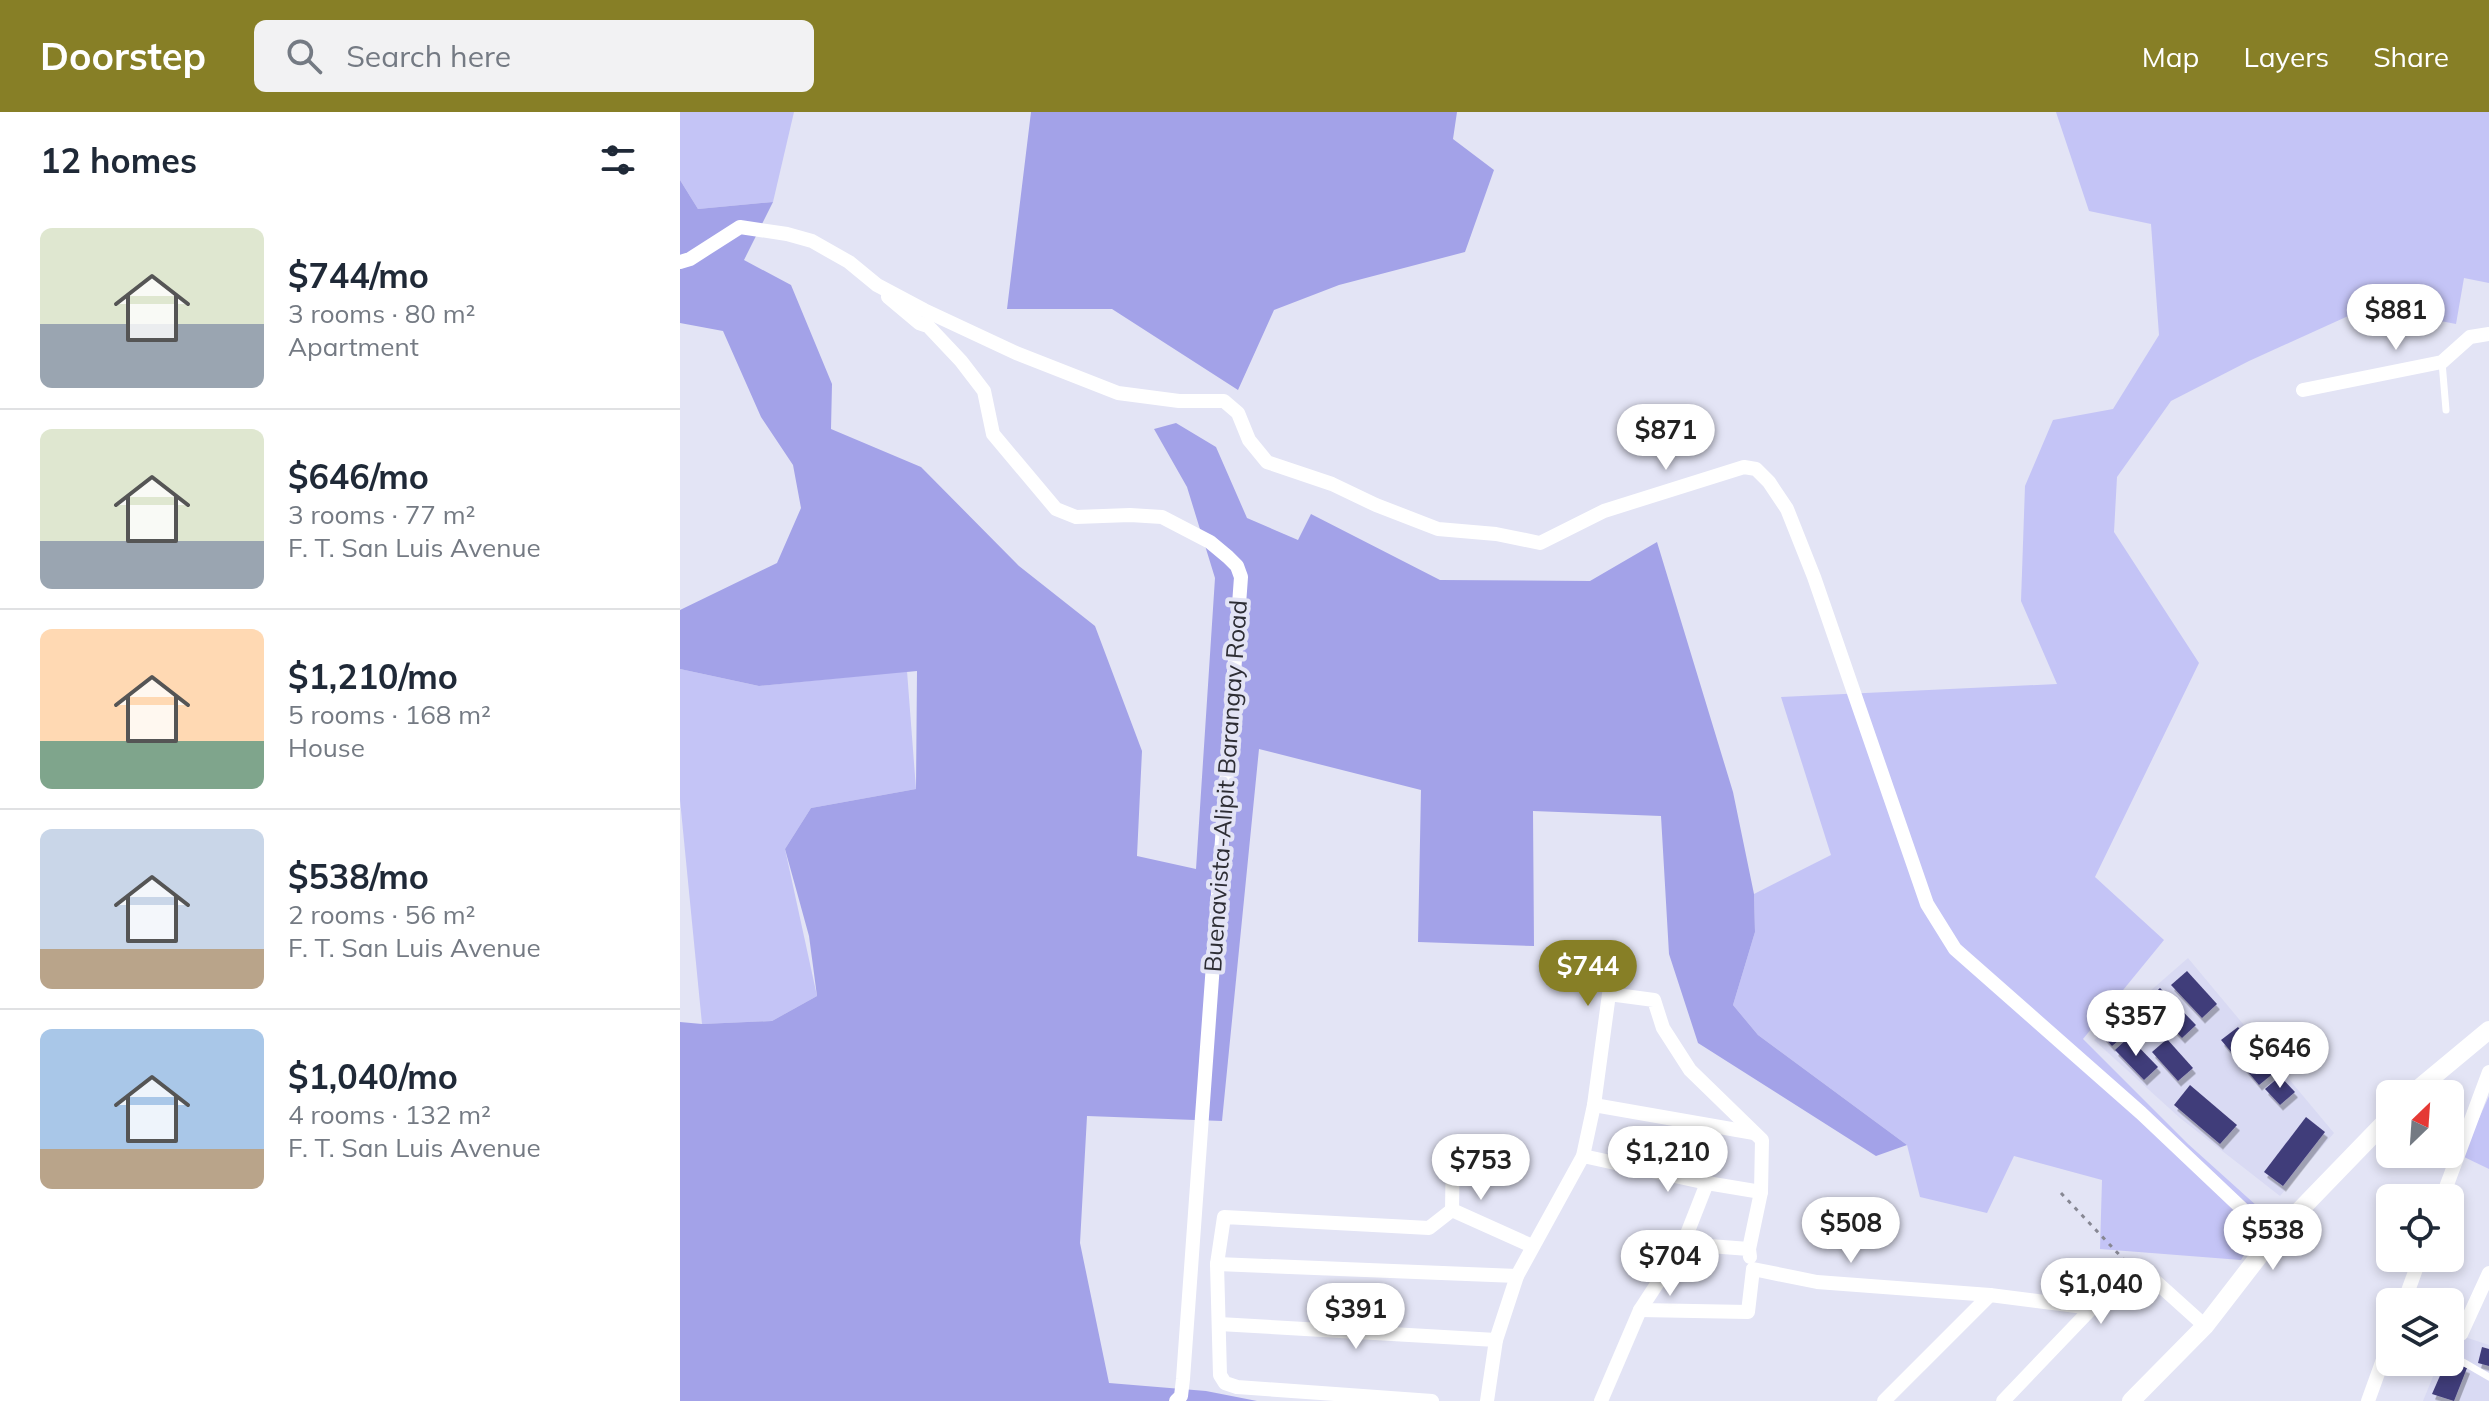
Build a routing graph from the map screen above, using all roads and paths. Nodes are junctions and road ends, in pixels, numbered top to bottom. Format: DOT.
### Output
graph roads {
  1 [pos="685,260"];
  2 [pos="877,285"];
  3 [pos="2489,334"];
  4 [pos="2442,362"];
  5 [pos="2303,390"];
  6 [pos="2446,410"];
  7 [pos="2489,1030"];
  8 [pos="2489,1072"];
  9 [pos="2429,1080"];
  10 [pos="1594,1105"];
  11 [pos="2376,1131"];
  12 [pos="1754,1133"];
  13 [pos="1453,1144"];
  14 [pos="1583,1156"];
  15 [pos="1707,1183"];
  16 [pos="2447,1184"];
  17 [pos="1761,1192"];
  18 [pos="2061,1193"];
  19 [pos="1452,1210"];
  20 [pos="2273,1238"];
  21 [pos="1683,1244"];
  22 [pos="1532,1246"];
  23 [pos="1749,1249"];
  24 [pos="1217,1264"];
  25 [pos="1753,1269"];
  26 [pos="2137,1272"];
  27 [pos="2489,1273"];
  28 [pos="1517,1276"];
  29 [pos="1990,1295"];
  30 [pos="2092,1308"];
  31 [pos="1640,1310"];
  32 [pos="1219,1324"];
  33 [pos="2205,1326"];
  34 [pos="2464,1327"];
  35 [pos="1496,1340"];
  36 [pos="2464,1363"];
  37 [pos="2377,1376"];
  38 [pos="2489,1377"];
  39 [pos="1176,1401"];
  40 [pos="1432,1401"];
  41 [pos="1487,1401"];
  42 [pos="1601,1401"];
  43 [pos="1884,1401"];
  44 [pos="2003,1401"];
  45 [pos="2131,1401"];
  46 [pos="2368,1401"];
  1 -- 2 [label="street"];
  2 -- 20 [label="street"];
  2 -- 39 [label="street, Buenavista-Alipit Barangay Road"];
  3 -- 4 [label="street"];
  4 -- 5 [label="street"];
  4 -- 6 [label="lane"];
  7 -- 9 [label="main road"];
  8 -- 16 [label="street"];
  10 -- 12 [label="street"];
  10 -- 12 [label="street"];
  10 -- 14 [label="street"];
  11 -- 20 [label="main road"];
  12 -- 17 [label="street"];
  13 -- 19 [label="street"];
  14 -- 15 [label="street"];
  14 -- 22 [label="street"];
  15 -- 17 [label="street"];
  15 -- 21 [label="street"];
  17 -- 23 [label="street"];
  18 -- 26 [label="path"];
  19 -- 22 [label="street"];
  19 -- 24 [label="street"];
  20 -- 33 [label="main road"];
  21 -- 23 [label="street"];
  21 -- 31 [label="street"];
  22 -- 28 [label="street"];
  23 -- 25 [label="street"];
  24 -- 28 [label="street"];
  24 -- 32 [label="street"];
  25 -- 29 [label="street"];
  25 -- 31 [label="street"];
  26 -- 30 [label="street"];
  26 -- 33 [label="street"];
  27 -- 34 [label="street"];
  28 -- 35 [label="street"];
  29 -- 30 [label="street"];
  29 -- 43 [label="street"];
  30 -- 44 [label="street"];
  31 -- 42 [label="street"];
  32 -- 35 [label="street"];
  32 -- 40 [label="street"];
  33 -- 45 [label="main road"];
  35 -- 41 [label="street"];
  36 -- 38 [label="lane"];
  37 -- 46 [label="street"];
}
